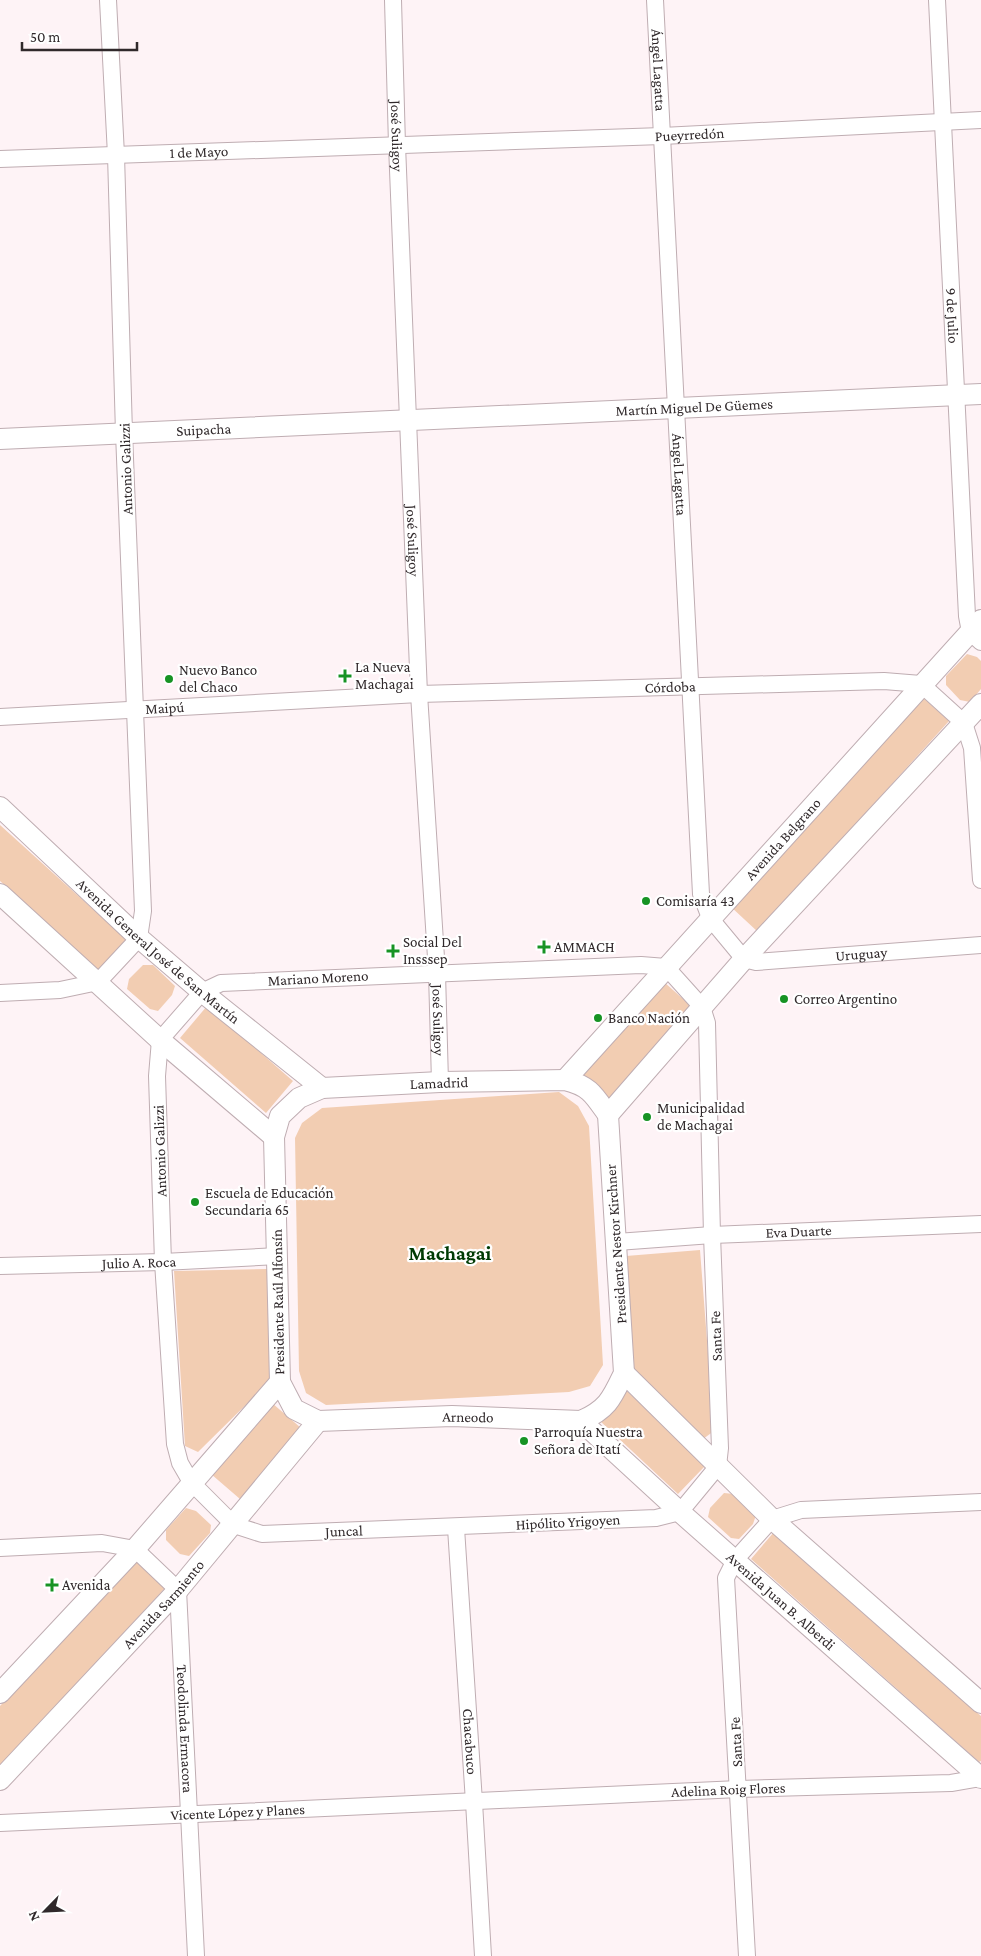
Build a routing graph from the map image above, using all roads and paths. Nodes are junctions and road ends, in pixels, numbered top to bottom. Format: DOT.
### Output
graph roads {
  1 [pos="108,0"];
  2 [pos="393,0"];
  3 [pos="655,0"];
  4 [pos="937,0"];
  5 [pos="981,120"];
  6 [pos="944,123"];
  7 [pos="662,136"];
  8 [pos="397,145"];
  9 [pos="116,155"];
  10 [pos="0,159"];
  11 [pos="981,394"];
  12 [pos="958,395"];
  13 [pos="675,407"];
  14 [pos="408,419"];
  15 [pos="124,433"];
  16 [pos="0,439"];
  17 [pos="977,631"];
  18 [pos="921,684"];
  19 [pos="691,686"];
  20 [pos="419,694"];
  21 [pos="981,704"];
  22 [pos="135,710"];
  23 [pos="0,717"];
  24 [pos="964,723"];
  25 [pos="0,807"];
  26 [pos="981,880"];
  27 [pos="0,894"];
  28 [pos="710,918"];
  29 [pos="140,938"];
  30 [pos="981,945"];
  31 [pos="744,959"];
  32 [pos="666,967"];
  33 [pos="437,973"];
  34 [pos="98,982"];
  35 [pos="202,992"];
  36 [pos="0,993"];
  37 [pos="702,1007"];
  38 [pos="160,1040"];
  39 [pos="565,1080"];
  40 [pos="440,1082"];
  41 [pos="322,1088"];
  42 [pos="592,1091"];
  43 [pos="290,1107"];
  44 [pos="608,1115"];
  45 [pos="274,1137"];
  46 [pos="981,1224"];
  47 [pos="712,1235"];
  48 [pos="617,1242"];
  49 [pos="278,1256"];
  50 [pos="163,1262"];
  51 [pos="0,1266"];
  52 [pos="624,1373"];
  53 [pos="280,1382"];
  54 [pos="318,1421"];
  55 [pos="581,1421"];
  56 [pos="718,1466"];
  57 [pos="191,1482"];
  58 [pos="981,1502"];
  59 [pos="680,1512"];
  60 [pos="772,1519"];
  61 [pos="234,1525"];
  62 [pos="456,1528"];
  63 [pos="0,1548"];
  64 [pos="135,1549"];
  65 [pos="735,1560"];
  66 [pos="178,1590"];
  67 [pos="0,1693"];
  68 [pos="981,1703"];
  69 [pos="981,1778"];
  70 [pos="0,1780"];
  71 [pos="739,1789"];
  72 [pos="474,1802"];
  73 [pos="189,1813"];
  74 [pos="0,1822"];
  75 [pos="196,1956"];
  76 [pos="483,1956"];
  77 [pos="747,1956"];
  1 -- 9 [label="street, Antonio Galizzi"];
  2 -- 8 [label="street, José Suligoy"];
  3 -- 7 [label="street, Ángel Lagatta"];
  4 -- 6 [label="street, 9 de Julio"];
  5 -- 6 [label="street, Pueyrredón"];
  6 -- 7 [label="street, Pueyrredón"];
  6 -- 12 [label="street, 9 de Julio"];
  7 -- 8 [label="street, Pueyrredón"];
  7 -- 13 [label="street, Ángel Lagatta"];
  8 -- 9 [label="street, 1 de Mayo"];
  8 -- 14 [label="street, José Suligoy"];
  9 -- 10 [label="street, 1 de Mayo"];
  9 -- 15 [label="street, Antonio Galizzi"];
  11 -- 12 [label="street, Martín Miguel De Güemes"];
  12 -- 13 [label="street, Martín Miguel De Güemes"];
  12 -- 17 [label="street, 9 de Julio"];
  13 -- 14 [label="street, Martín Miguel De Güemes"];
  13 -- 19 [label="street, Ángel Lagatta"];
  14 -- 15 [label="street, Suipacha"];
  14 -- 20 [label="street, José Suligoy"];
  15 -- 16 [label="street, Suipacha"];
  15 -- 22 [label="street, Antonio Galizzi"];
  17 -- 18 [label="street, Avenida Belgrano"];
  18 -- 19 [label="street, Córdoba"];
  18 -- 24 [label="street"];
  18 -- 28 [label="street, Avenida Belgrano"];
  19 -- 20 [label="street, Córdoba"];
  19 -- 28 [label="street, Ángel Lagatta"];
  20 -- 22 [label="street, Maipú"];
  20 -- 33 [label="street, José Suligoy"];
  21 -- 24 [label="street"];
  22 -- 23 [label="street, Maipú"];
  22 -- 29 [label="street, Antonio Galizzi"];
  24 -- 26 [label="street"];
  24 -- 31 [label="street"];
  25 -- 29 [label="street, Avenida General José de San Martín"];
  27 -- 34 [label="street"];
  28 -- 31 [label="street"];
  28 -- 32 [label="street, Avenida Belgrano"];
  29 -- 34 [label="street"];
  29 -- 35 [label="street, Avenida General José de San Martín"];
  30 -- 31 [label="street, Uruguay"];
  31 -- 37 [label="street"];
  32 -- 33 [label="street"];
  32 -- 37 [label="street"];
  32 -- 39 [label="street, Avenida Belgrano"];
  33 -- 35 [label="street, Mariano Moreno"];
  33 -- 40 [label="street, José Suligoy"];
  34 -- 36 [label="street"];
  34 -- 38 [label="street"];
  35 -- 38 [label="street"];
  35 -- 41 [label="street, Avenida General José de San Martín"];
  37 -- 44 [label="street"];
  37 -- 47 [label="street, Santa Fe"];
  38 -- 45 [label="street"];
  38 -- 50 [label="street, Antonio Galizzi"];
  39 -- 40 [label="street, Lamadrid"];
  39 -- 42 [label="street, Lamadrid"];
  40 -- 41 [label="street, Lamadrid"];
  41 -- 43 [label="street, Lamadrid"];
  42 -- 44 [label="street, Presidente Nestor Kirchner"];
  43 -- 45 [label="street, Presidente Raúl Alfonsín"];
  44 -- 48 [label="street, Presidente Nestor Kirchner"];
  45 -- 49 [label="street, Presidente Raúl Alfonsín"];
  46 -- 47 [label="street, Eva Duarte"];
  47 -- 48 [label="street, Eva Duarte"];
  47 -- 56 [label="street, Santa Fe"];
  48 -- 52 [label="street, Presidente Nestor Kirchner"];
  49 -- 50 [label="street, Julio A. Roca"];
  49 -- 53 [label="street, Presidente Raúl Alfonsín"];
  50 -- 51 [label="street, Julio A. Roca"];
  50 -- 57 [label="street"];
  52 -- 55 [label="street, Presidente Nestor Kirchner"];
  52 -- 56 [label="street"];
  53 -- 54 [label="street, Presidente Raúl Alfonsín"];
  53 -- 57 [label="street"];
  54 -- 55 [label="street, Arneodo"];
  54 -- 61 [label="street, Avenida Sarmiento"];
  55 -- 59 [label="street, Avenida Juan B. Alberdi"];
  56 -- 59 [label="street"];
  56 -- 60 [label="street"];
  57 -- 61 [label="street"];
  57 -- 64 [label="street"];
  58 -- 60 [label="street"];
  59 -- 62 [label="street, Hipólito Yrigoyen"];
  59 -- 65 [label="street, Avenida Juan B. Alberdi"];
  60 -- 65 [label="street"];
  60 -- 68 [label="street"];
  61 -- 62 [label="street, Juncal"];
  61 -- 66 [label="street, Avenida Sarmiento"];
  62 -- 72 [label="street, Chacabuco"];
  63 -- 64 [label="street"];
  64 -- 66 [label="street"];
  64 -- 67 [label="street"];
  65 -- 69 [label="street, Avenida Juan B. Alberdi"];
  65 -- 71 [label="street, Santa Fe"];
  66 -- 70 [label="street, Avenida Sarmiento"];
  66 -- 73 [label="street, Teodolinda Ermacora"];
  69 -- 71 [label="street, Adelina Roig Flores"];
  71 -- 72 [label="street, Adelina Roig Flores"];
  71 -- 77 [label="street, Santa Fe"];
  72 -- 73 [label="street, Vicente López y Planes"];
  72 -- 76 [label="street, Chacabuco"];
  73 -- 74 [label="street, Vicente López y Planes"];
  73 -- 75 [label="street, Teodolinda Ermacora"];
}
